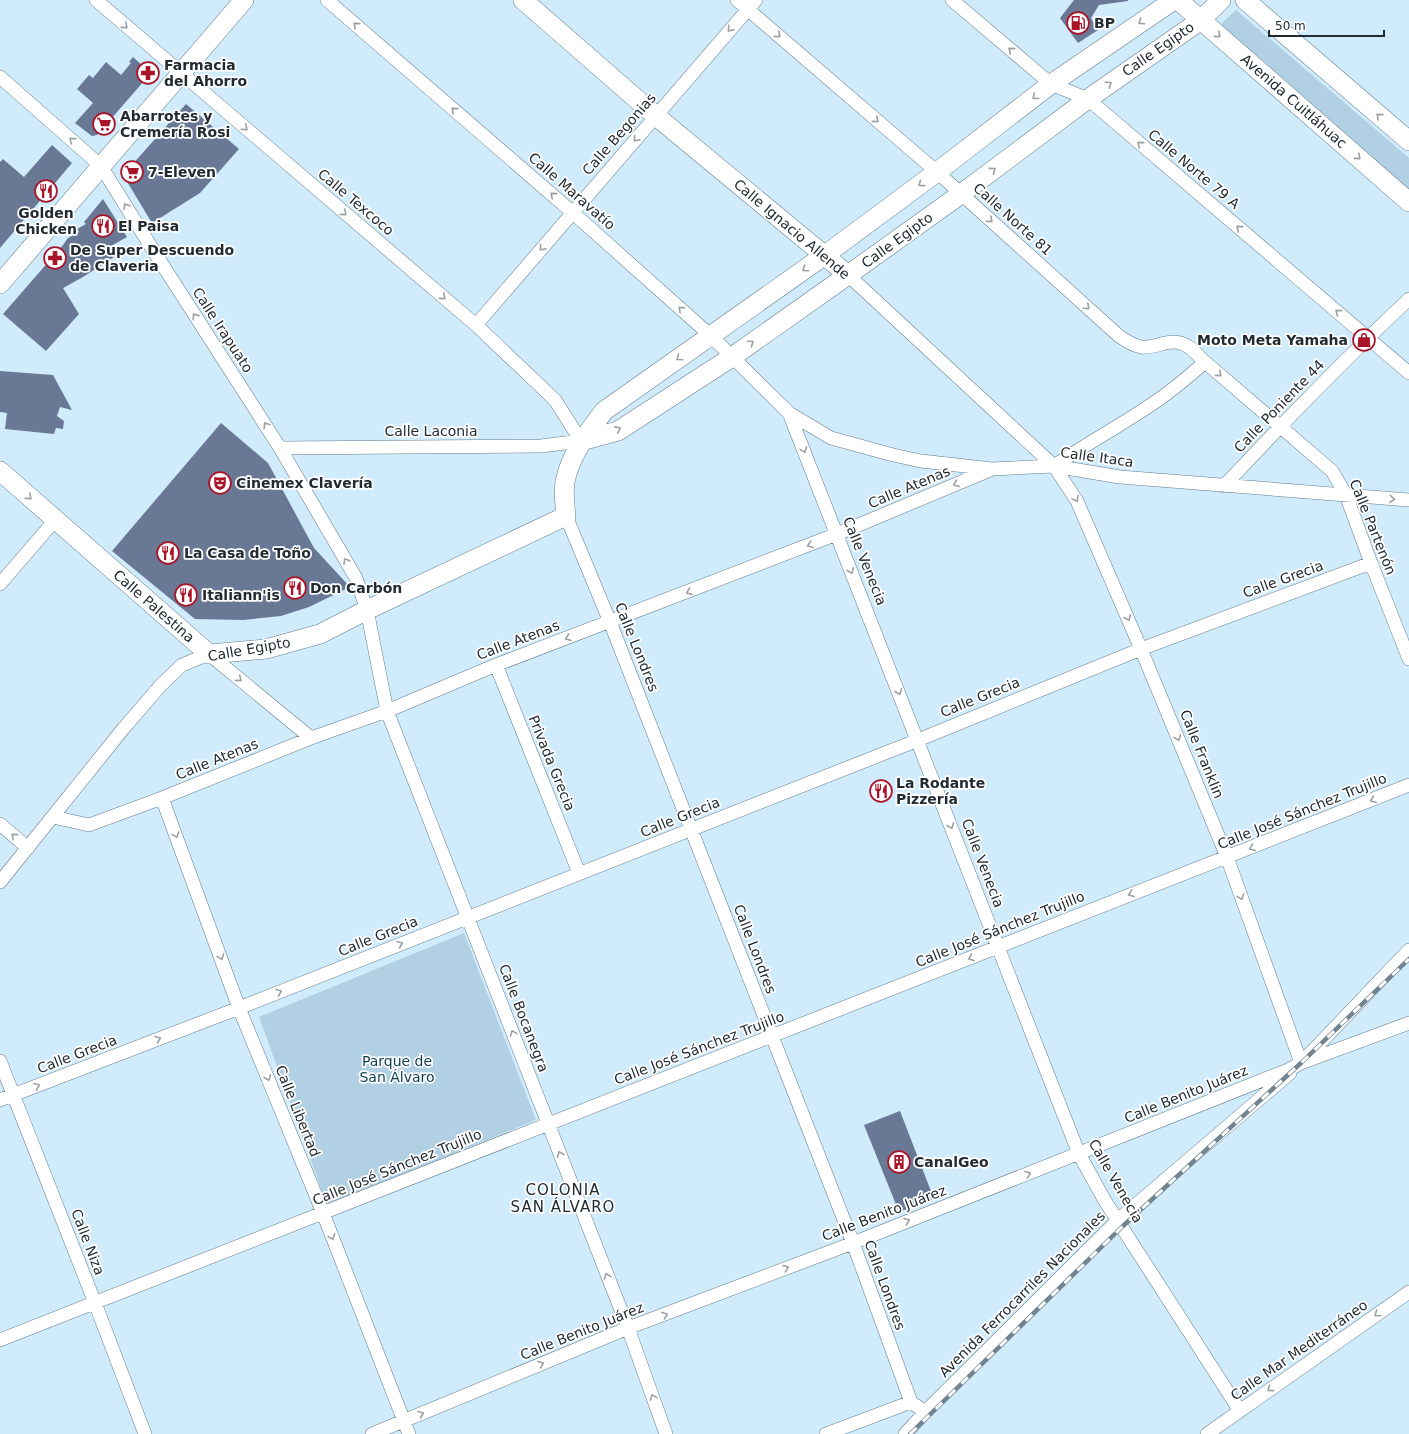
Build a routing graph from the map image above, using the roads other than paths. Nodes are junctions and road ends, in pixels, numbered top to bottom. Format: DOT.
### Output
graph roads {
  1 [pos="96,0"];
  2 [pos="244,0"];
  3 [pos="327,0"];
  4 [pos="523,0"];
  5 [pos="738,0"];
  6 [pos="952,0"];
  7 [pos="1174,0"];
  8 [pos="1178,0"];
  9 [pos="1221,0"];
  10 [pos="1245,0"];
  11 [pos="752,4"];
  12 [pos="1201,20"];
  13 [pos="181,74"];
  14 [pos="2,82"];
  15 [pos="1051,84"];
  16 [pos="1088,99"];
  17 [pos="656,116"];
  18 [pos="1409,141"];
  19 [pos="101,166"];
  20 [pos="937,172"];
  21 [pos="961,194"];
  22 [pos="1409,202"];
  23 [pos="572,212"];
  24 [pos="825,255"];
  25 [pos="848,275"];
  26 [pos="0,284"];
  27 [pos="1409,299"];
  28 [pos="476,324"];
  29 [pos="710,335"];
  30 [pos="1368,338"];
  31 [pos="732,357"];
  32 [pos="1205,362"];
  33 [pos="1409,373"];
  34 [pos="789,413"];
  35 [pos="1280,426"];
  36 [pos="581,441"];
  37 [pos="280,448"];
  38 [pos="1054,466"];
  39 [pos="992,469"];
  40 [pos="0,471"];
  41 [pos="1224,486"];
  42 [pos="1346,495"];
  43 [pos="1409,500"];
  44 [pos="566,516"];
  45 [pos="56,519"];
  46 [pos="837,534"];
  47 [pos="1371,563"];
  48 [pos="0,584"];
  49 [pos="367,610"];
  50 [pos="610,622"];
  51 [pos="1141,649"];
  52 [pos="209,654"];
  53 [pos="1409,659"];
  54 [pos="496,665"];
  55 [pos="387,711"];
  56 [pos="311,738"];
  57 [pos="918,740"];
  58 [pos="1409,785"];
  59 [pos="162,798"];
  60 [pos="53,817"];
  61 [pos="0,824"];
  62 [pos="691,829"];
  63 [pos="28,848"];
  64 [pos="1227,858"];
  65 [pos="579,874"];
  66 [pos="0,882"];
  67 [pos="467,918"];
  68 [pos="999,947"];
  69 [pos="1409,950"];
  70 [pos="239,1008"];
  71 [pos="1409,1023"];
  72 [pos="772,1037"];
  73 [pos="0,1062"];
  74 [pos="1302,1063"];
  75 [pos="14,1095"];
  76 [pos="0,1100"];
  77 [pos="548,1124"];
  78 [pos="1079,1154"];
  79 [pos="323,1213"];
  80 [pos="1118,1220"];
  81 [pos="853,1242"];
  82 [pos="1409,1292"];
  83 [pos="95,1303"];
  84 [pos="628,1328"];
  85 [pos="0,1340"];
  86 [pos="911,1402"];
  87 [pos="1240,1411"];
  88 [pos="926,1412"];
  89 [pos="404,1421"];
  90 [pos="145,1434"];
  91 [pos="372,1434"];
  92 [pos="409,1434"];
  93 [pos="666,1434"];
  94 [pos="826,1434"];
  95 [pos="904,1434"];
  96 [pos="1207,1434"];
  1 -- 13 [label="street, Calle Texcoco, one-way"];
  2 -- 13 [label="street"];
  23 -- 3 [label="street, Calle Maravatío, one-way"];
  4 -- 17 [label="street, Calle Ignacio Allende"];
  5 -- 11 [label="street, Calle Norte 81"];
  15 -- 6 [label="street, Calle Norte 79 A, one-way"];
  7 -- 15 [label="street, one-way"];
  8 -- 12 [label="street, Avenida Cuitláhuac"];
  9 -- 12 [label="street, Calle Egipto"];
  18 -- 10 [label="street, one-way"];
  11 -- 17 [label="street, Calle Begonias, one-way"];
  11 -- 20 [label="street, Calle Norte 81, one-way"];
  16 -- 12 [label="street, Calle Egipto, one-way"];
  12 -- 22 [label="street, Avenida Cuitláhuac, one-way"];
  13 -- 19 [label="street"];
  13 -- 28 [label="street, Calle Texcoco, one-way"];
  19 -- 14 [label="street, Calle Irapuato, one-way"];
  15 -- 16 [label="street, Calle Norte 79 A"];
  15 -- 20 [label="street, one-way"];
  21 -- 16 [label="street, Calle Egipto, one-way"];
  30 -- 16 [label="street, Calle Norte 79 A, one-way"];
  17 -- 23 [label="street, Calle Begonias, one-way"];
  17 -- 24 [label="street, Calle Ignacio Allende"];
  19 -- 26 [label="street"];
  37 -- 19 [label="street, Calle Irapuato, one-way"];
  20 -- 21 [label="street, Calle Norte 81"];
  20 -- 24 [label="street, one-way"];
  21 -- 25 [label="street, Calle Egipto"];
  21 -- 32 [label="street, Calle Norte 81, one-way"];
  23 -- 28 [label="street, Calle Begonias, one-way"];
  29 -- 23 [label="street, Calle Maravatío, one-way"];
  24 -- 25 [label="street, Calle Ignacio Allende"];
  24 -- 29 [label="street, one-way"];
  31 -- 25 [label="street, Calle Egipto, one-way"];
  25 -- 38 [label="street, Calle Ignacio Allende"];
  27 -- 30 [label="street, Calle Poniente 44"];
  28 -- 36 [label="street, Calle Texcoco"];
  29 -- 31 [label="street, Calle Maravatío"];
  29 -- 36 [label="street, one-way"];
  30 -- 33 [label="street, Calle Norte 79 A"];
  30 -- 35 [label="street, Calle Poniente 44"];
  31 -- 34 [label="street, Calle Maravatío"];
  36 -- 31 [label="street, Calle Egipto, one-way"];
  32 -- 35 [label="street, Calle Norte 81, one-way"];
  32 -- 38 [label="street"];
  34 -- 39 [label="street, Calle Itaca"];
  34 -- 46 [label="street, Calle Venecia, one-way"];
  35 -- 41 [label="street, Calle Poniente 44"];
  35 -- 42 [label="street, Calle Partenón"];
  36 -- 37 [label="street, Calle Laconia"];
  36 -- 44 [label="street"];
  49 -- 37 [label="street, Calle Irapuato, one-way"];
  38 -- 39 [label="street, Calle Itaca"];
  38 -- 41 [label="street, Calle Itaca"];
  38 -- 51 [label="street, Calle Franklin, one-way"];
  39 -- 46 [label="street, Calle Atenas, one-way"];
  40 -- 45 [label="street, Calle Palestina, one-way"];
  41 -- 42 [label="street, Calle Itaca"];
  42 -- 43 [label="street, Calle Itaca, one-way"];
  42 -- 47 [label="street, Calle Partenón"];
  44 -- 49 [label="street, Calle Egipto"];
  44 -- 50 [label="street, Calle Londres"];
  45 -- 48 [label="street"];
  45 -- 52 [label="street, Calle Palestina"];
  46 -- 50 [label="street, Calle Atenas, one-way"];
  46 -- 57 [label="street, Calle Venecia, one-way"];
  47 -- 51 [label="street, Calle Grecia"];
  47 -- 53 [label="street, Calle Partenón"];
  49 -- 52 [label="street, Calle Egipto"];
  49 -- 55 [label="street, Calle Bocanegra"];
  50 -- 54 [label="street, Calle Atenas, one-way"];
  50 -- 62 [label="street, Calle Londres"];
  51 -- 57 [label="street, Calle Grecia"];
  51 -- 64 [label="street, Calle Franklin, one-way"];
  52 -- 56 [label="street, Calle Palestina, one-way"];
  52 -- 60 [label="street, Calle Egipto"];
  54 -- 55 [label="street, Calle Atenas"];
  54 -- 65 [label="street, Privada Grecia"];
  55 -- 56 [label="street, Calle Atenas"];
  55 -- 67 [label="street, Calle Bocanegra"];
  56 -- 59 [label="street, Calle Atenas"];
  57 -- 62 [label="street, Calle Grecia"];
  57 -- 68 [label="street, Calle Venecia, one-way"];
  58 -- 64 [label="street, Calle José Sánchez Trujillo, one-way"];
  59 -- 60 [label="street, Calle Atenas"];
  59 -- 70 [label="street, Calle Libertad, one-way"];
  60 -- 63 [label="street, Calle Egipto"];
  63 -- 61 [label="street, one-way"];
  62 -- 65 [label="street, Calle Grecia"];
  62 -- 72 [label="street, Calle Londres"];
  63 -- 66 [label="street, Calle Egipto"];
  64 -- 68 [label="street, Calle José Sánchez Trujillo, one-way"];
  64 -- 74 [label="street, Calle Franklin, one-way"];
  65 -- 67 [label="street, Calle Grecia"];
  70 -- 67 [label="street, Calle Grecia, one-way"];
  77 -- 67 [label="street, Calle Bocanegra, one-way"];
  68 -- 72 [label="street, Calle José Sánchez Trujillo, one-way"];
  68 -- 78 [label="street, Calle Venecia"];
  69 -- 74 [label="street, Avenida Ferrocarriles Nacionales"];
  75 -- 70 [label="street, Calle Grecia, one-way"];
  70 -- 79 [label="street, Calle Libertad, one-way"];
  71 -- 74 [label="street, Calle Benito Juárez"];
  72 -- 77 [label="street, Calle José Sánchez Trujillo"];
  72 -- 81 [label="street, Calle Londres"];
  73 -- 75 [label="street, Calle Niza"];
  74 -- 78 [label="street, Calle Benito Juárez"];
  74 -- 80 [label="street, Avenida Ferrocarriles Nacionales"];
  75 -- 76 [label="street, Calle Grecia"];
  75 -- 83 [label="street, Calle Niza"];
  77 -- 79 [label="street, Calle José Sánchez Trujillo"];
  84 -- 77 [label="street, Calle Bocanegra, one-way"];
  78 -- 80 [label="street, Calle Venecia"];
  81 -- 78 [label="street, Calle Benito Juárez, one-way"];
  79 -- 83 [label="street, Calle José Sánchez Trujillo"];
  79 -- 89 [label="street, Calle Libertad, one-way"];
  80 -- 87 [label="street, Calle Venecia"];
  80 -- 88 [label="street, Avenida Ferrocarriles Nacionales"];
  84 -- 81 [label="street, Calle Benito Juárez, one-way"];
  81 -- 86 [label="street, Calle Londres"];
  82 -- 87 [label="street, Calle Mar Mediterráneo, one-way"];
  83 -- 85 [label="street, Calle José Sánchez Trujillo"];
  83 -- 90 [label="street, Calle Niza"];
  89 -- 84 [label="street, Calle Benito Juárez, one-way"];
  93 -- 84 [label="street, Calle Bocanegra, one-way"];
  86 -- 88 [label="street"];
  86 -- 94 [label="street"];
  87 -- 96 [label="street, Calle Mar Mediterráneo"];
  88 -- 95 [label="street, Avenida Ferrocarriles Nacionales"];
  89 -- 91 [label="street, Calle Benito Juárez"];
  89 -- 92 [label="street, Calle Libertad"];
}
